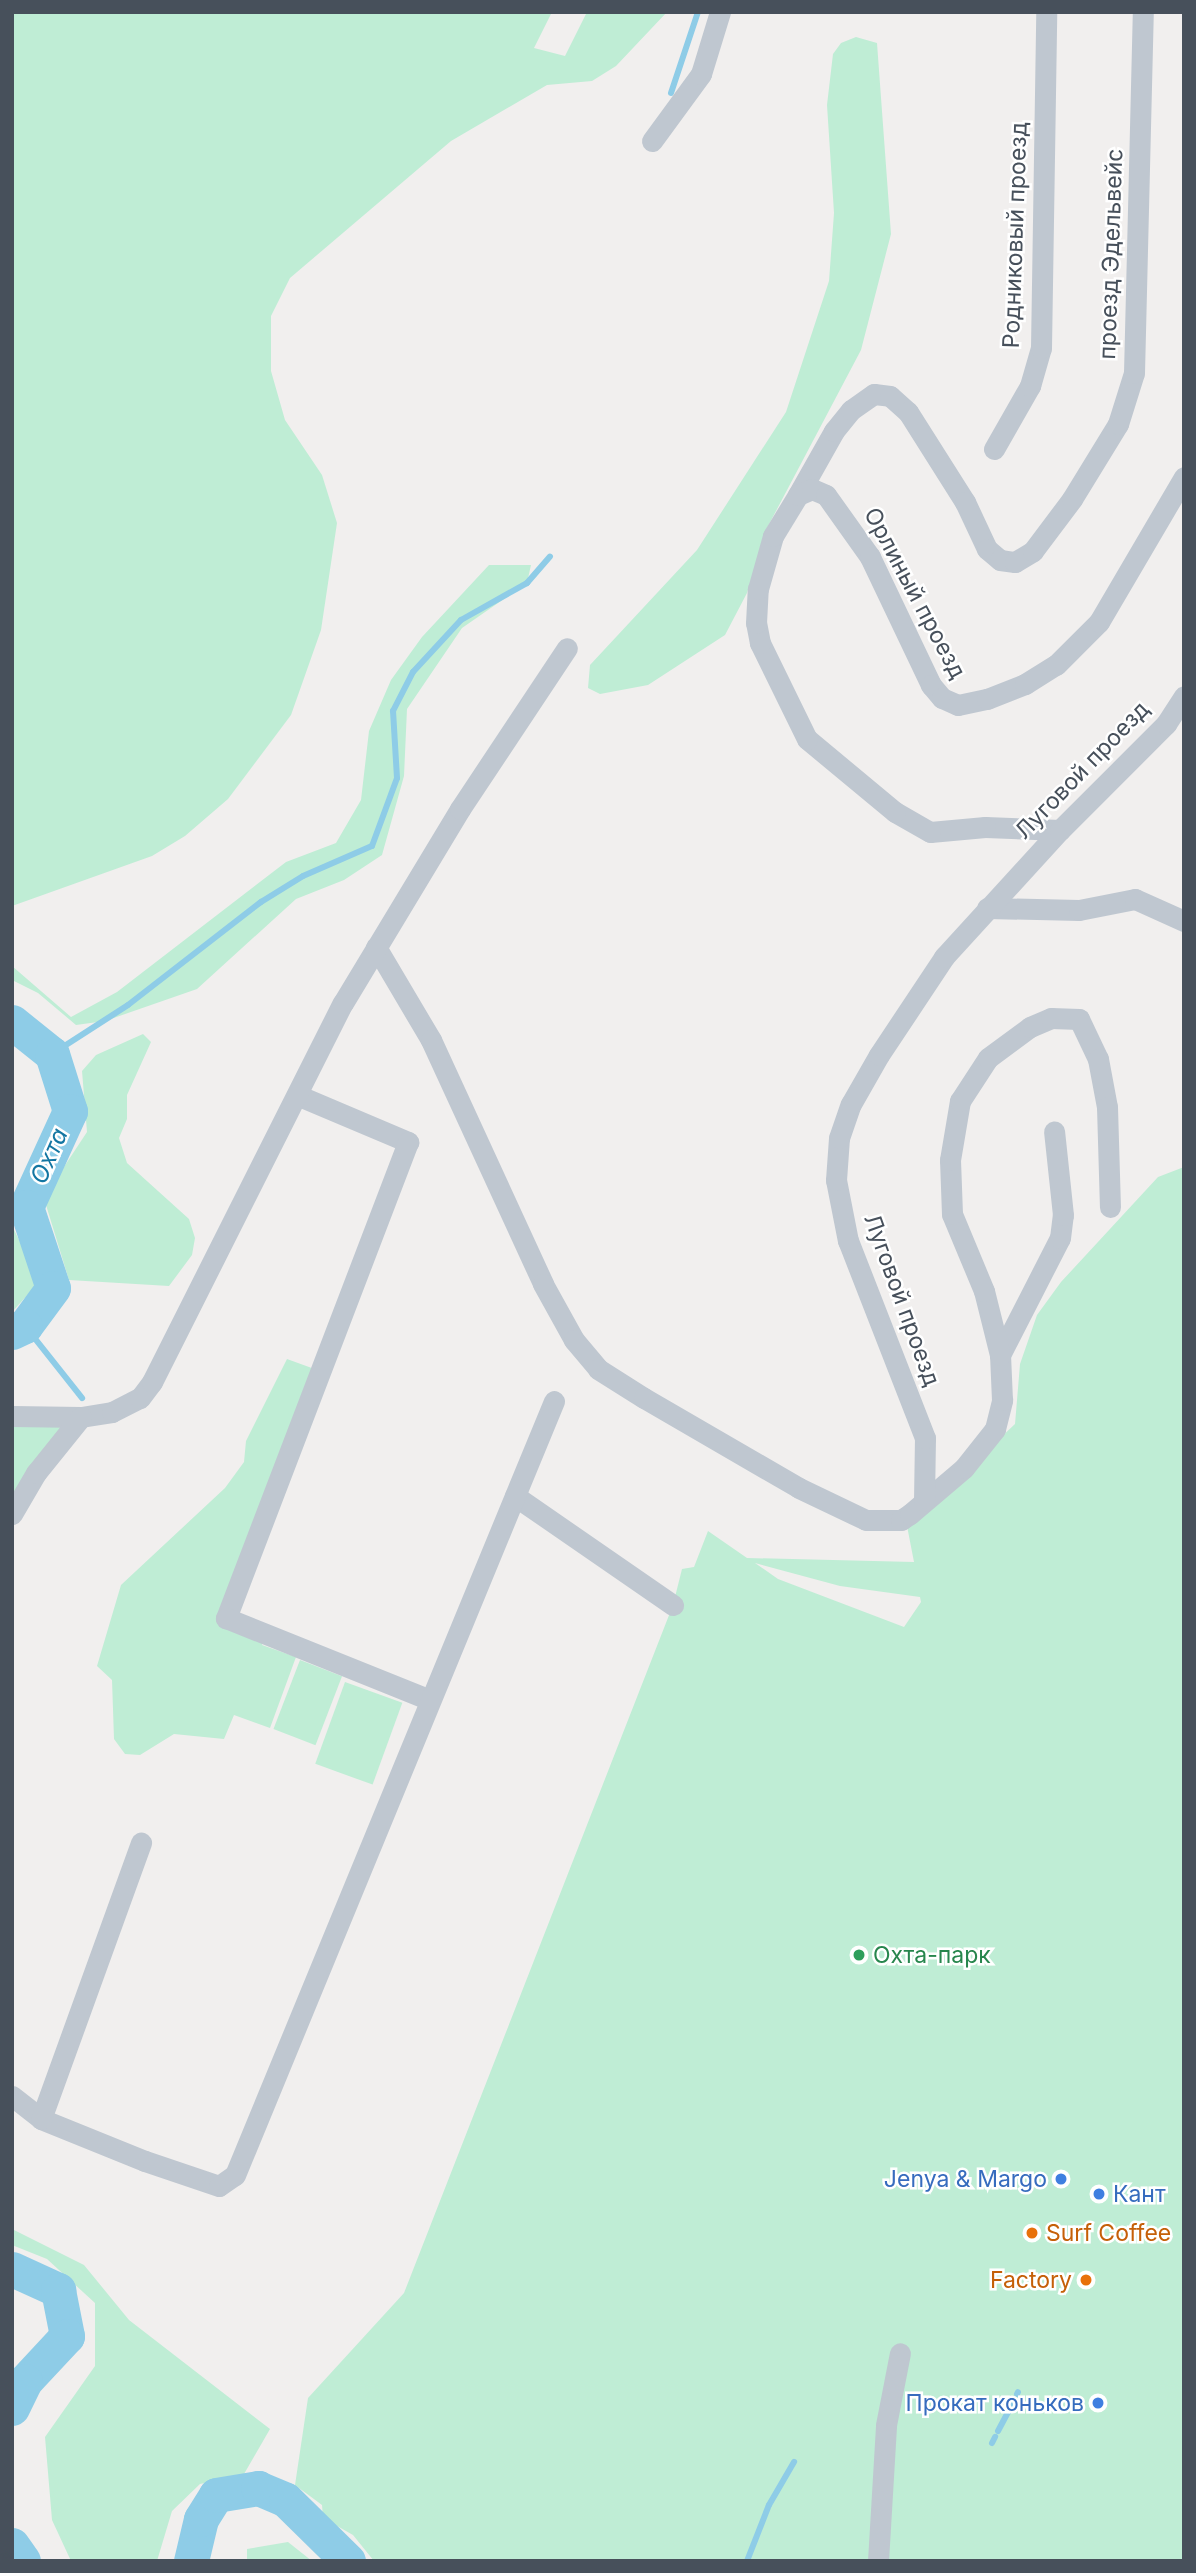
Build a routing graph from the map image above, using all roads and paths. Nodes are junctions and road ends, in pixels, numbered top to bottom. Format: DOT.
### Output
graph roads {
  1 [pos="720,12"];
  2 [pos="1046,12"];
  3 [pos="1143,12"];
  4 [pos="652,141"];
  5 [pos="994,449"];
  6 [pos="1184,477"];
  7 [pos="798,495"];
  8 [pos="567,648"];
  9 [pos="1184,696"];
  10 [pos="1060,830"];
  11 [pos="986,908"];
  12 [pos="1184,921"];
  13 [pos="376,947"];
  14 [pos="297,1095"];
  15 [pos="1054,1131"];
  16 [pos="1110,1207"];
  17 [pos="1000,1355"];
  18 [pos="554,1401"];
  19 [pos="12,1416"];
  20 [pos="81,1417"];
  21 [pos="514,1496"];
  22 [pos="924,1501"];
  23 [pos="12,1514"];
  24 [pos="673,1605"];
  25 [pos="428,1699"];
  26 [pos="141,1842"];
  27 [pos="12,2096"];
  28 [pos="41,2119"];
  29 [pos="901,2353"];
  30 [pos="878,2561"];
  1 -- 4 [label="street"];
  2 -- 5 [label="street, Родниковый проезд"];
  3 -- 7 [label="street, проезд Эдельвейс"];
  6 -- 7 [label="street, Орлиный проезд"];
  7 -- 10 [label="street"];
  8 -- 13 [label="street"];
  9 -- 10 [label="street, Луговой проезд"];
  10 -- 11 [label="street, Луговой проезд"];
  11 -- 12 [label="street"];
  11 -- 22 [label="street, Луговой проезд"];
  13 -- 14 [label="street"];
  13 -- 22 [label="street"];
  14 -- 20 [label="street"];
  14 -- 25 [label="street"];
  15 -- 17 [label="street"];
  16 -- 17 [label="street"];
  17 -- 22 [label="street"];
  18 -- 21 [label="street"];
  19 -- 20 [label="street"];
  20 -- 23 [label="street"];
  21 -- 24 [label="street"];
  21 -- 25 [label="street"];
  25 -- 28 [label="street"];
  26 -- 28 [label="street"];
  27 -- 28 [label="street"];
  29 -- 30 [label="street"];
}
